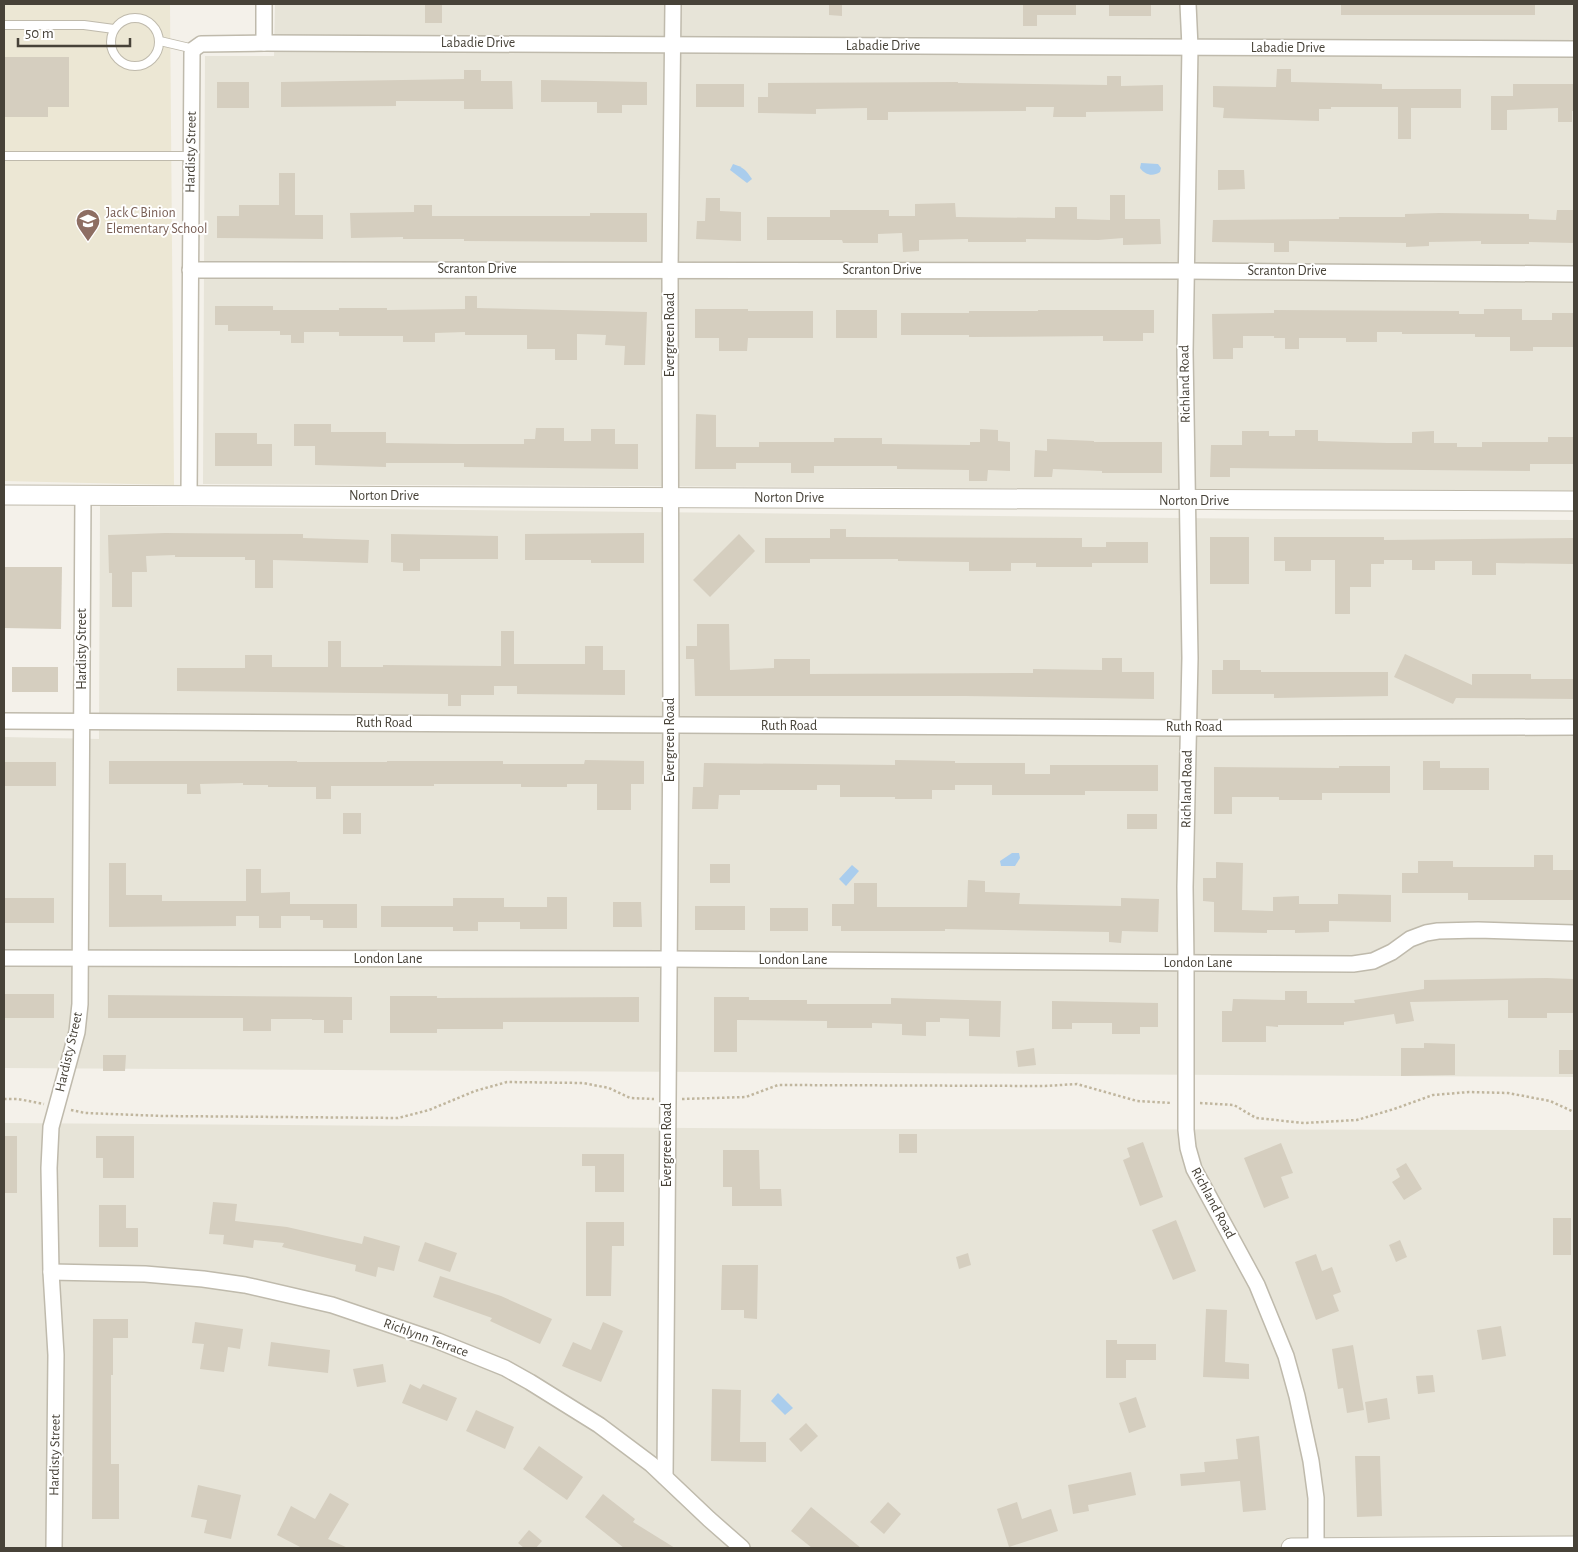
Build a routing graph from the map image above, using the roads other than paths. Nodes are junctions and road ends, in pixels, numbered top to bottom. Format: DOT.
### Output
graph roads {
  1 [pos="264,4"];
  2 [pos="673,4"];
  3 [pos="1188,4"];
  4 [pos="4,25"];
  5 [pos="114,29"];
  6 [pos="160,41"];
  7 [pos="264,43"];
  8 [pos="672,44"];
  9 [pos="1190,47"];
  10 [pos="194,49"];
  11 [pos="1574,49"];
  12 [pos="4,156"];
  13 [pos="191,156"];
  14 [pos="670,269"];
  15 [pos="190,270"];
  16 [pos="1186,270"];
  17 [pos="1574,274"];
  18 [pos="4,495"];
  19 [pos="83,495"];
  20 [pos="189,495"];
  21 [pos="670,497"];
  22 [pos="1187,501"];
  23 [pos="1574,502"];
  24 [pos="4,722"];
  25 [pos="82,722"];
  26 [pos="671,725"];
  27 [pos="1574,727"];
  28 [pos="1188,728"];
  29 [pos="1574,933"];
  30 [pos="4,958"];
  31 [pos="80,958"];
  32 [pos="669,959"];
  33 [pos="1186,962"];
  34 [pos="51,1272"];
  35 [pos="665,1477"];
  36 [pos="1574,1546"];
  37 [pos="54,1548"];
  38 [pos="742,1548"];
  39 [pos="1291,1548"];
  40 [pos="1316,1548"];
  1 -- 7 [label="street"];
  2 -- 8 [label="street, Evergreen Road"];
  3 -- 9 [label="street, Richland Road"];
  4 -- 5 [label="lane"];
  5 -- 6 [label="lane"];
  5 -- 6 [label="lane"];
  6 -- 10 [label="lane"];
  7 -- 8 [label="street, Labadie Drive"];
  7 -- 10 [label="street, Labadie Drive"];
  8 -- 9 [label="street, Labadie Drive"];
  8 -- 14 [label="street, Evergreen Road"];
  9 -- 11 [label="street, Labadie Drive"];
  9 -- 16 [label="street, Richland Road"];
  10 -- 13 [label="street, Hardisty Street"];
  12 -- 13 [label="lane"];
  13 -- 15 [label="street, Hardisty Street"];
  14 -- 15 [label="street, Scranton Drive"];
  14 -- 16 [label="street, Scranton Drive"];
  14 -- 21 [label="street, Evergreen Road"];
  15 -- 20 [label="street, Hardisty Street"];
  16 -- 17 [label="street, Scranton Drive"];
  16 -- 22 [label="street, Richland Road"];
  18 -- 19 [label="street, Norton Drive"];
  19 -- 20 [label="street, Norton Drive"];
  19 -- 25 [label="street, Hardisty Street"];
  20 -- 21 [label="street, Norton Drive"];
  21 -- 22 [label="street, Norton Drive"];
  21 -- 26 [label="street, Evergreen Road"];
  22 -- 23 [label="street, Norton Drive"];
  22 -- 28 [label="street, Richland Road"];
  24 -- 25 [label="street, Ruth Road"];
  25 -- 26 [label="street, Ruth Road"];
  25 -- 31 [label="street, Hardisty Street"];
  26 -- 28 [label="street, Ruth Road"];
  26 -- 32 [label="street, Evergreen Road"];
  27 -- 28 [label="street, Ruth Road"];
  28 -- 33 [label="street, Richland Road"];
  29 -- 33 [label="street, London Lane"];
  30 -- 31 [label="street, London Lane"];
  31 -- 32 [label="street, London Lane"];
  31 -- 34 [label="street, Hardisty Street"];
  32 -- 33 [label="street, London Lane"];
  32 -- 35 [label="street, Evergreen Road"];
  33 -- 40 [label="street, Richland Road"];
  34 -- 35 [label="street, Richlynn Terrace"];
  34 -- 37 [label="street, Hardisty Street"];
  35 -- 38 [label="street, Richlynn Terrace"];
  36 -- 40 [label="street"];
  39 -- 40 [label="street"];
}
